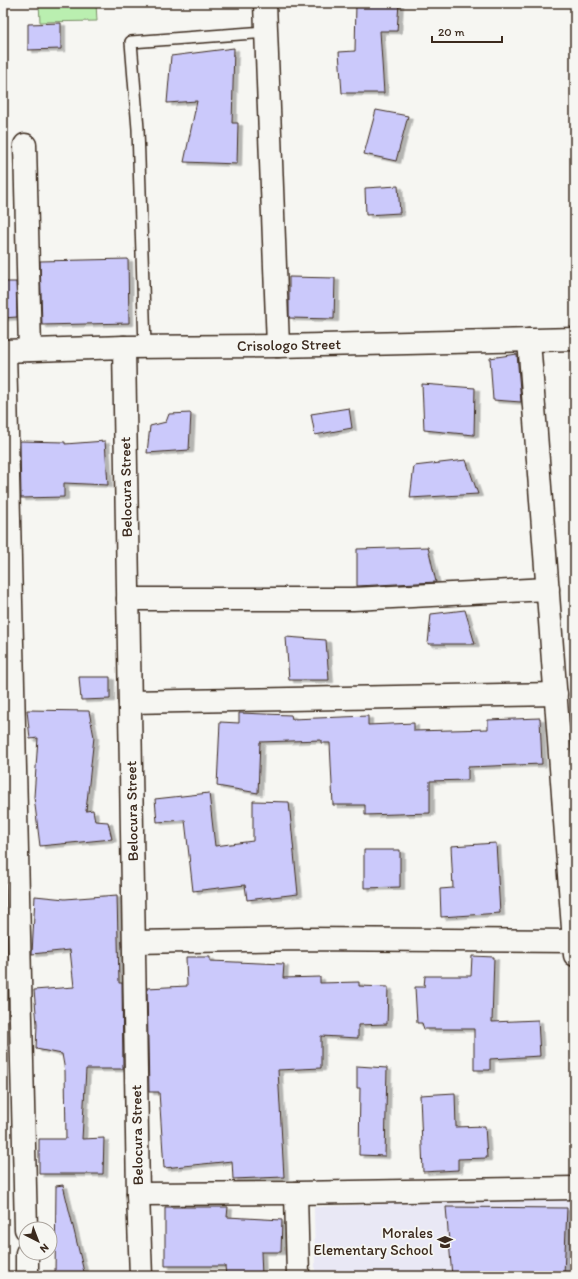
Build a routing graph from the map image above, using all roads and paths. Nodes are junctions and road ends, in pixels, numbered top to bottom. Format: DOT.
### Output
graph roads {
  1 [pos="265,3"];
  2 [pos="266,32"];
  3 [pos="25,145"];
  4 [pos="575,339"];
  5 [pos="529,340"];
  6 [pos="278,346"];
  7 [pos="134,347"];
  8 [pos="30,350"];
  9 [pos="4,351"];
  10 [pos="548,589"];
  11 [pos="128,599"];
  12 [pos="556,694"];
  13 [pos="130,702"];
  14 [pos="134,942"];
  15 [pos="575,948"];
  16 [pos="575,1188"];
  17 [pos="296,1193"];
  18 [pos="138,1194"];
  19 [pos="26,1221"];
  20 [pos="27,1261"];
  21 [pos="27,1276"];
  22 [pos="141,1276"];
  23 [pos="298,1276"];
  1 -- 2 [label="street"];
  2 -- 6 [label="street"];
  2 -- 7 [label="lane"];
  3 -- 8 [label="street"];
  4 -- 5 [label="street, Crisologo Street"];
  5 -- 6 [label="street, Crisologo Street"];
  5 -- 10 [label="street"];
  6 -- 7 [label="street, Crisologo Street"];
  7 -- 8 [label="street, Crisologo Street"];
  7 -- 11 [label="street, Belocura Street"];
  8 -- 9 [label="street, Crisologo Street"];
  9 -- 19 [label="street"];
  10 -- 11 [label="street"];
  10 -- 12 [label="street"];
  11 -- 13 [label="street, Belocura Street"];
  12 -- 13 [label="street"];
  12 -- 15 [label="street"];
  13 -- 14 [label="street, Belocura Street"];
  14 -- 15 [label="street"];
  14 -- 18 [label="street, Belocura Street"];
  16 -- 17 [label="street"];
  17 -- 18 [label="street"];
  17 -- 23 [label="street"];
  18 -- 22 [label="street, Belocura Street"];
  20 -- 21 [label="street"];
}
